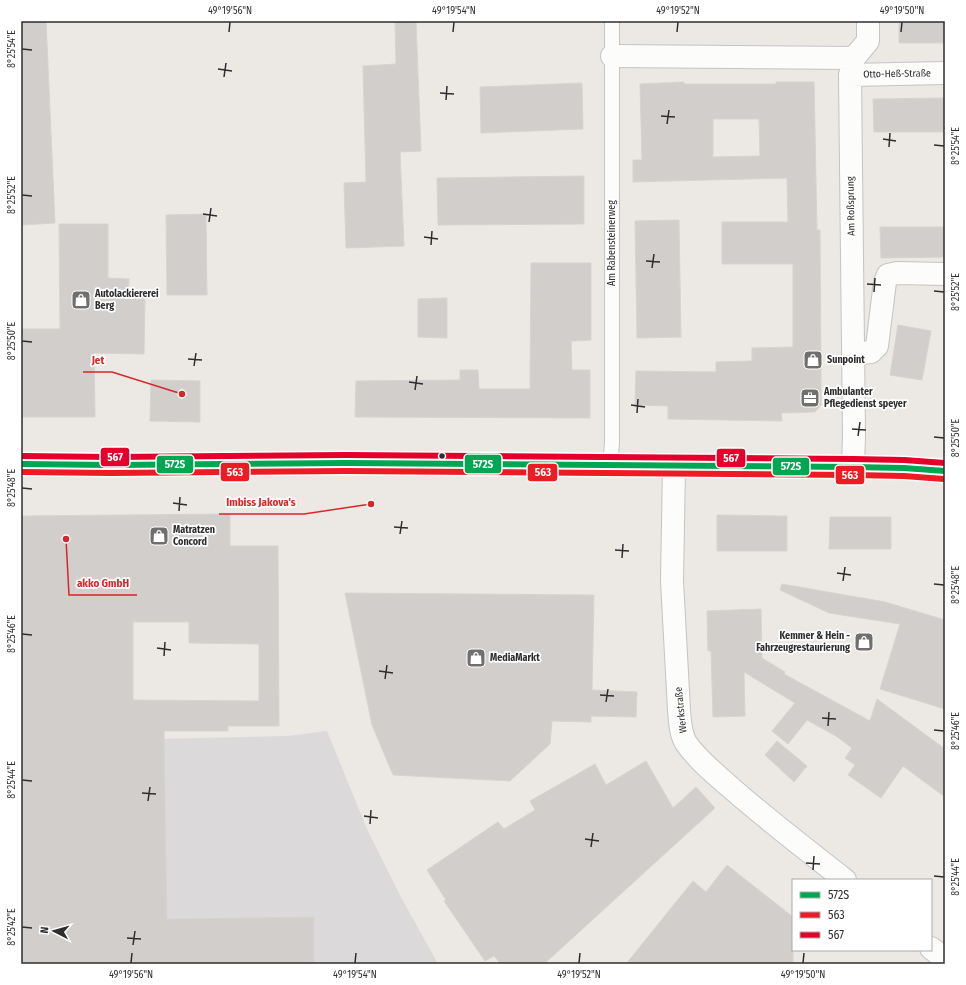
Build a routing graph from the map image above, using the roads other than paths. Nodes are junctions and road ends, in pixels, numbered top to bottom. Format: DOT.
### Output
graph roads {
  1 [pos="612,21"];
  2 [pos="868,21"];
  3 [pos="612,56"];
  4 [pos="852,66"];
  5 [pos="945,72"];
  6 [pos="945,274"];
  7 [pos="853,354"];
  8 [pos="21,464"];
  9 [pos="610,466"];
  10 [pos="674,466"];
  11 [pos="853,466"];
  12 [pos="945,471"];
  13 [pos="844,879"];
  14 [pos="932,949"];
  15 [pos="945,959"];
  1 -- 3 [label="lane, Am Rabensteinerweg"];
  2 -- 4 [label="street"];
  3 -- 4 [label="street"];
  3 -- 9 [label="lane, Am Rabensteinerweg"];
  4 -- 5 [label="street, Otto-Heß-Straße"];
  4 -- 7 [label="street, Am Roßsprung"];
  6 -- 7 [label="street"];
  7 -- 11 [label="street, Am Roßsprung"];
  8 -- 9 [label="street"];
  9 -- 10 [label="street"];
  10 -- 11 [label="street"];
  10 -- 13 [label="street, Werkstraße"];
  11 -- 12 [label="street"];
  14 -- 15 [label="street"];
}
